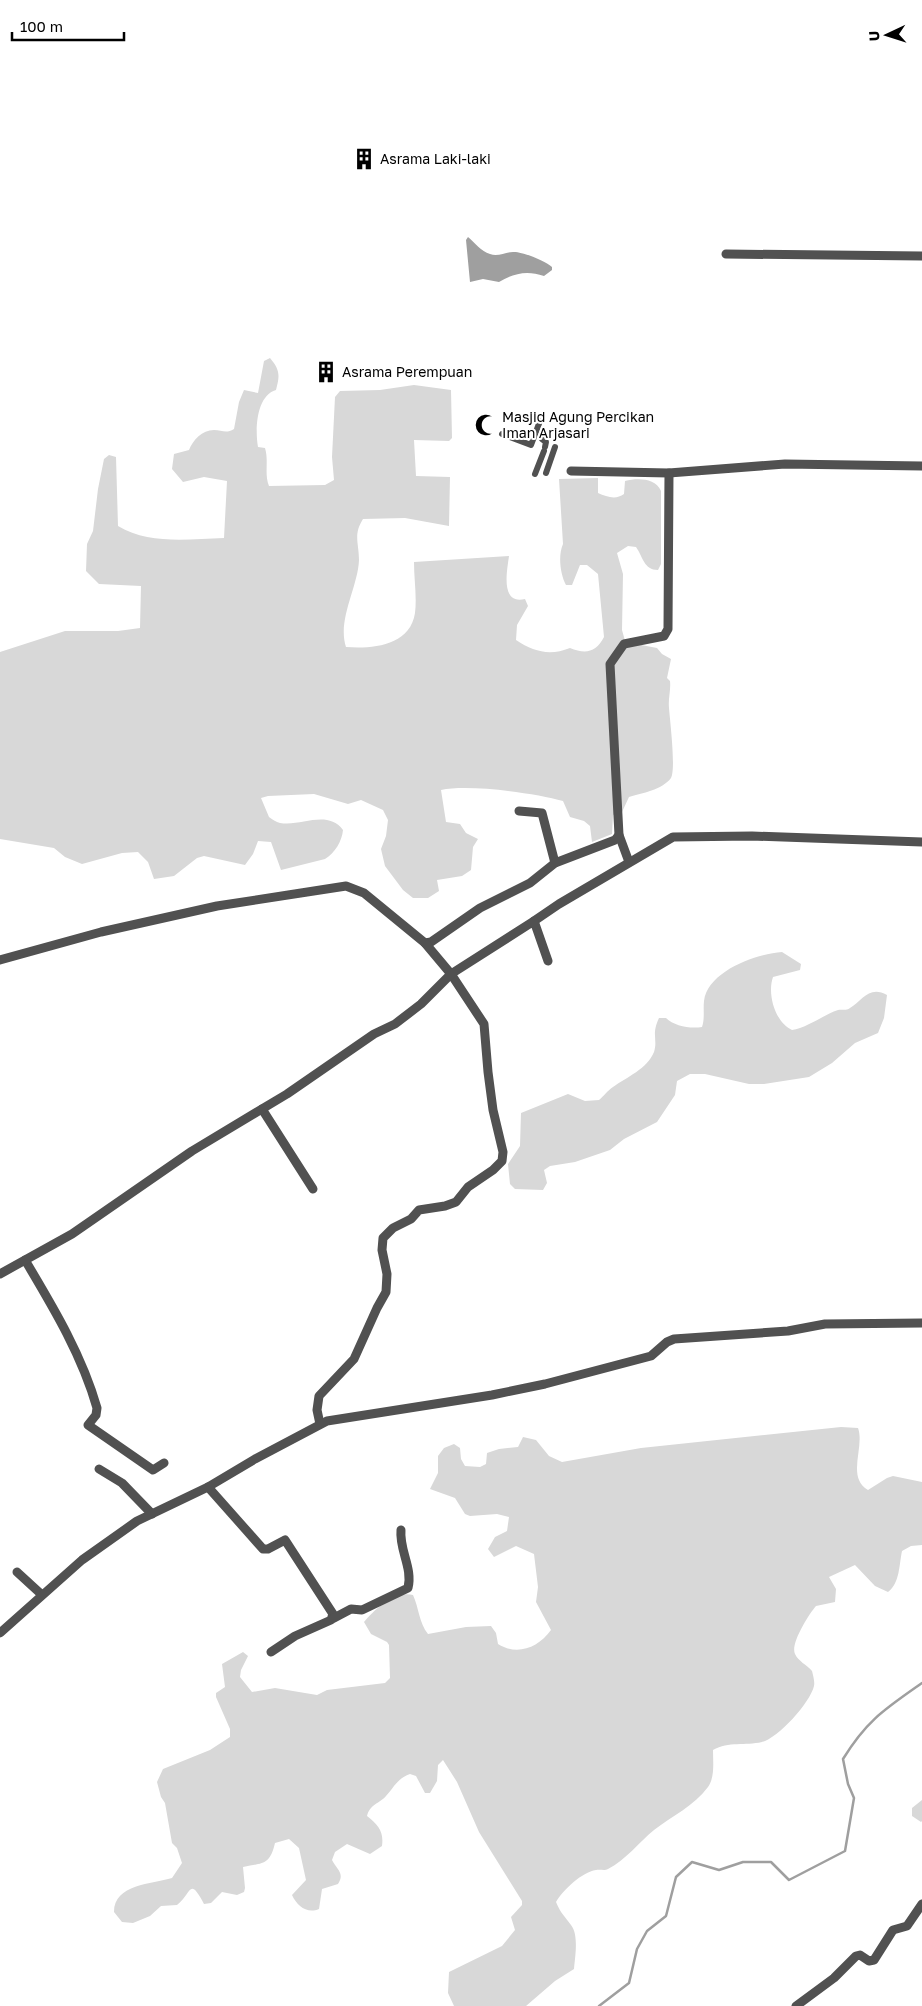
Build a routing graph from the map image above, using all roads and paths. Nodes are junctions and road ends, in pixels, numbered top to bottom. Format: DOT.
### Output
graph roads {
  1 [pos="726,254"];
  2 [pos="922,256"];
  3 [pos="540,422"];
  4 [pos="502,434"];
  5 [pos="538,438"];
  6 [pos="555,447"];
  7 [pos="545,461"];
  8 [pos="922,466"];
  9 [pos="571,471"];
  10 [pos="670,473"];
  11 [pos="535,474"];
  12 [pos="519,811"];
  13 [pos="619,834"];
  14 [pos="922,842"];
  15 [pos="629,862"];
  16 [pos="555,863"];
  17 [pos="534,921"];
  18 [pos="426,943"];
  19 [pos="0,960"];
  20 [pos="548,961"];
  21 [pos="451,974"];
  22 [pos="262,1109"];
  23 [pos="313,1189"];
  24 [pos="25,1260"];
  25 [pos="0,1274"];
  26 [pos="922,1323"];
  27 [pos="320,1424"];
  28 [pos="164,1463"];
  29 [pos="99,1469"];
  30 [pos="208,1487"];
  31 [pos="152,1514"];
  32 [pos="401,1530"];
  33 [pos="17,1572"];
  34 [pos="41,1594"];
  35 [pos="334,1618"];
  36 [pos="0,1632"];
  37 [pos="271,1652"];
  38 [pos="922,1904"];
  39 [pos="796,2006"];
  1 -- 2 [label="street"];
  3 -- 5 [label="street"];
  4 -- 5 [label="street"];
  5 -- 7 [label="street"];
  6 -- 7 [label="street"];
  7 -- 11 [label="street"];
  8 -- 10 [label="street"];
  9 -- 10 [label="street"];
  10 -- 13 [label="street"];
  12 -- 16 [label="street"];
  13 -- 15 [label="street"];
  13 -- 16 [label="street"];
  14 -- 15 [label="street"];
  15 -- 17 [label="street"];
  16 -- 18 [label="street"];
  17 -- 20 [label="street"];
  17 -- 21 [label="street"];
  18 -- 19 [label="street"];
  18 -- 21 [label="street"];
  21 -- 22 [label="street"];
  21 -- 27 [label="street"];
  22 -- 23 [label="street"];
  22 -- 24 [label="street"];
  24 -- 25 [label="street"];
  24 -- 28 [label="street"];
  26 -- 27 [label="street"];
  27 -- 30 [label="street"];
  29 -- 31 [label="street"];
  30 -- 31 [label="street"];
  30 -- 35 [label="street"];
  31 -- 34 [label="street"];
  32 -- 35 [label="street"];
  33 -- 34 [label="street"];
  34 -- 36 [label="street"];
  35 -- 37 [label="street"];
  38 -- 39 [label="street"];
}
